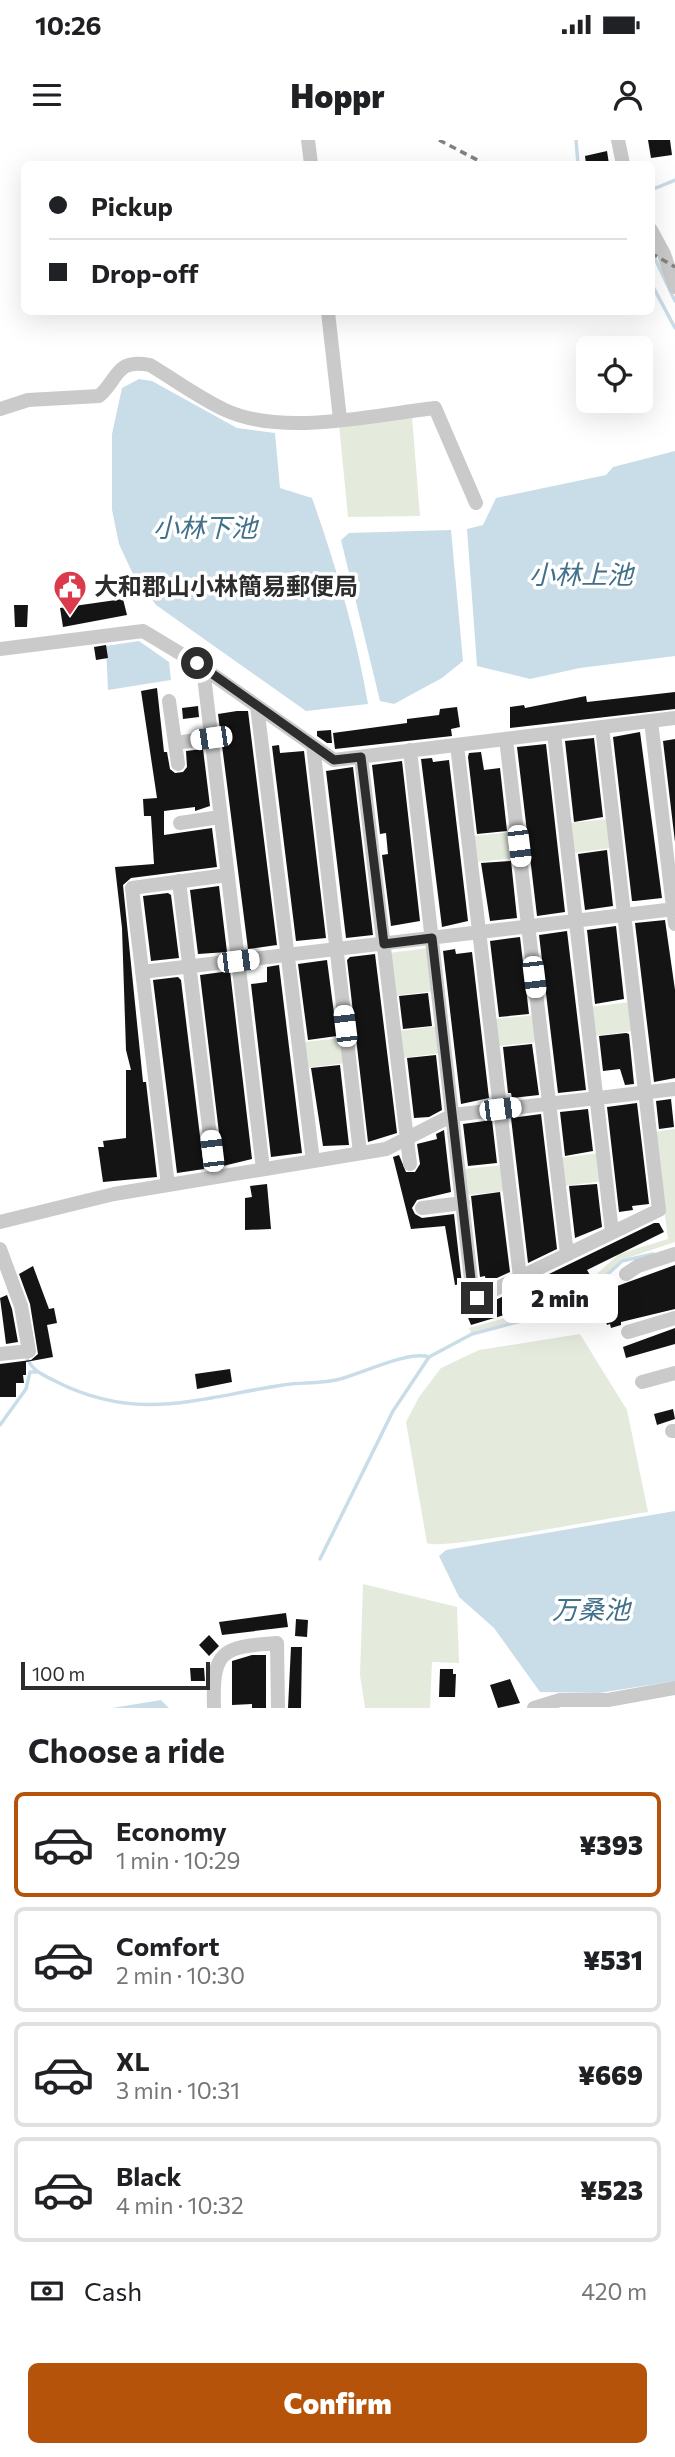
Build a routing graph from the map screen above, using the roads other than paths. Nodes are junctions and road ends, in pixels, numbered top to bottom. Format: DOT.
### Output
graph roads {
  1 [pos="308,140"];
  2 [pos="618,140"];
  3 [pos="312,161"];
  4 [pos="622,161"];
  5 [pos="655,237"];
  6 [pos="675,287"];
  7 [pos="328,315"];
  8 [pos="0,409"];
  9 [pos="340,419"];
  10 [pos="476,503"];
  11 [pos="0,649"];
  12 [pos="203,668"];
  13 [pos="169,701"];
  14 [pos="257,706"];
  15 [pos="675,718"];
  16 [pos="651,721"];
  17 [pos="602,727"];
  18 [pos="554,733"];
  19 [pos="171,738"];
  20 [pos="211,738"];
  21 [pos="506,738"];
  22 [pos="313,745"];
  23 [pos="457,745"];
  24 [pos="410,750"];
  25 [pos="361,757"];
  26 [pos="178,764"];
  27 [pos="220,817"];
  28 [pos="180,823"];
  29 [pos="228,875"];
  30 [pos="179,881"];
  31 [pos="674,914"];
  32 [pos="625,915"];
  33 [pos="576,921"];
  34 [pos="528,926"];
  35 [pos="479,932"];
  36 [pos="432,938"];
  37 [pos="384,944"];
  38 [pos="336,949"];
  39 [pos="288,955"];
  40 [pos="238,961"];
  41 [pos="190,967"];
  42 [pos="142,972"];
  43 [pos="675,1089"];
  44 [pos="645,1091"];
  45 [pos="596,1097"];
  46 [pos="549,1103"];
  47 [pos="500,1109"];
  48 [pos="453,1115"];
  49 [pos="407,1138"];
  50 [pos="360,1153"];
  51 [pos="313,1161"];
  52 [pos="410,1164"];
  53 [pos="263,1169"];
  54 [pos="215,1177"];
  55 [pos="168,1185"];
  56 [pos="463,1203"];
  57 [pos="422,1208"];
  58 [pos="0,1222"];
  59 [pos="612,1233"];
  60 [pos="0,1249"];
  61 [pos="567,1254"];
  62 [pos="675,1254"];
  63 [pos="626,1274"];
  64 [pos="520,1277"];
  65 [pos="675,1318"];
  66 [pos="628,1332"];
  67 [pos="0,1354"];
  68 [pos="675,1373"];
  69 [pos="642,1382"];
  70 [pos="675,1688"];
  71 [pos="214,1708"];
  72 [pos="278,1708"];
  73 [pos="534,1708"];
  1 -- 3 [label="street"];
  2 -- 4 [label="street"];
  5 -- 6 [label="street"];
  7 -- 9 [label="street"];
  8 -- 9 [label="street"];
  9 -- 10 [label="street"];
  11 -- 12 [label="street"];
  12 -- 14 [label="street"];
  12 -- 20 [label="street"];
  13 -- 19 [label="street"];
  14 -- 22 [label="street"];
  14 -- 39 [label="street"];
  15 -- 16 [label="street"];
  16 -- 17 [label="street"];
  16 -- 31 [label="street"];
  17 -- 18 [label="street"];
  17 -- 32 [label="street"];
  18 -- 21 [label="street"];
  18 -- 33 [label="street"];
  19 -- 20 [label="street"];
  19 -- 26 [label="street"];
  20 -- 27 [label="street"];
  21 -- 23 [label="street"];
  21 -- 34 [label="street"];
  22 -- 25 [label="street"];
  22 -- 38 [label="street"];
  23 -- 24 [label="street"];
  23 -- 35 [label="street"];
  24 -- 25 [label="street"];
  24 -- 36 [label="street"];
  25 -- 37 [label="street"];
  27 -- 28 [label="street"];
  27 -- 29 [label="street"];
  29 -- 30 [label="street"];
  29 -- 40 [label="street"];
  30 -- 41 [label="street"];
  30 -- 42 [label="street"];
  31 -- 32 [label="street"];
  32 -- 33 [label="street"];
  32 -- 44 [label="street"];
  33 -- 34 [label="street"];
  33 -- 45 [label="street"];
  34 -- 35 [label="street"];
  34 -- 46 [label="street"];
  35 -- 36 [label="street"];
  35 -- 47 [label="street"];
  36 -- 37 [label="street"];
  36 -- 48 [label="street"];
  37 -- 38 [label="street"];
  37 -- 49 [label="street"];
  38 -- 39 [label="street"];
  38 -- 50 [label="street"];
  39 -- 40 [label="street"];
  39 -- 51 [label="street"];
  40 -- 41 [label="street"];
  40 -- 53 [label="street"];
  41 -- 42 [label="street"];
  41 -- 54 [label="street"];
  42 -- 55 [label="street"];
  43 -- 44 [label="street"];
  44 -- 45 [label="street"];
  44 -- 59 [label="street"];
  45 -- 46 [label="street"];
  45 -- 59 [label="street"];
  46 -- 47 [label="street"];
  46 -- 61 [label="street"];
  47 -- 48 [label="street"];
  47 -- 64 [label="street"];
  48 -- 49 [label="street"];
  48 -- 56 [label="street"];
  49 -- 50 [label="street"];
  49 -- 52 [label="street"];
  50 -- 51 [label="street"];
  51 -- 53 [label="street"];
  53 -- 54 [label="street"];
  54 -- 55 [label="street"];
  55 -- 58 [label="street"];
  56 -- 57 [label="street"];
  56 -- 64 [label="street"];
  59 -- 61 [label="street"];
  60 -- 67 [label="street"];
  61 -- 64 [label="street"];
  62 -- 63 [label="street"];
  65 -- 66 [label="street"];
  68 -- 69 [label="street"];
  70 -- 73 [label="street"];
  71 -- 72 [label="street"];
}
